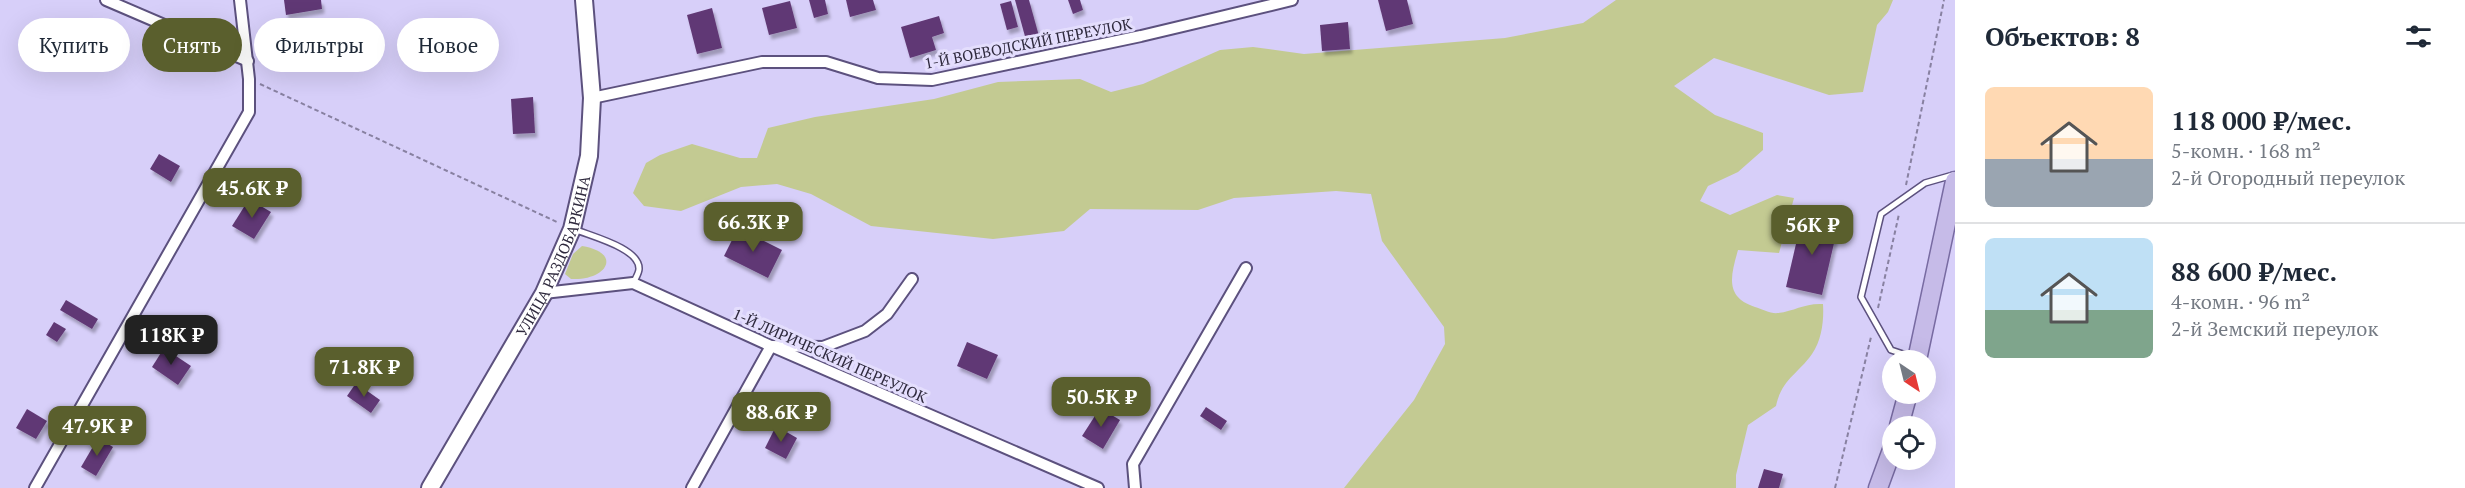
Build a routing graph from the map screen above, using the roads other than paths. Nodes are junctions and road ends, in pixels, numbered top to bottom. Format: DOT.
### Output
graph roads {
  1 [pos="106,0"];
  2 [pos="240,0"];
  3 [pos="584,0"];
  4 [pos="1292,0"];
  5 [pos="248,61"];
  6 [pos="592,98"];
  7 [pos="1955,175"];
  8 [pos="1955,181"];
  9 [pos="572,229"];
  10 [pos="1246,268"];
  11 [pos="912,279"];
  12 [pos="633,283"];
  13 [pos="544,293"];
  14 [pos="771,346"];
  15 [pos="1891,350"];
  16 [pos="1919,350"];
  17 [pos="1885,470"];
  18 [pos="35,488"];
  19 [pos="430,488"];
  20 [pos="692,488"];
  21 [pos="1098,488"];
  22 [pos="1136,488"];
  23 [pos="1878,488"];
  1 -- 5 [label="street"];
  2 -- 5 [label="street"];
  3 -- 6 [label="street, УЛИЦА РАЗДОБАРКИНА"];
  4 -- 6 [label="street, 1-Й ВОЕВОДСКИЙ ПЕРЕУЛОК"];
  5 -- 18 [label="street"];
  6 -- 9 [label="street, УЛИЦА РАЗДОБАРКИНА"];
  7 -- 15 [label="lane"];
  8 -- 16 [label="main road"];
  9 -- 12 [label="lane"];
  9 -- 13 [label="street, УЛИЦА РАЗДОБАРКИНА"];
  10 -- 22 [label="street"];
  11 -- 14 [label="street"];
  12 -- 13 [label="street"];
  12 -- 14 [label="street, 1-Й ЛИРИЧЕСКИЙ ПЕРЕУЛОК"];
  13 -- 19 [label="street, УЛИЦА РАЗДОБАРКИНА"];
  14 -- 20 [label="street"];
  14 -- 21 [label="street, 1-Й ЛИРИЧЕСКИЙ ПЕРЕУЛОК"];
  17 -- 23 [label="main road"];
}
